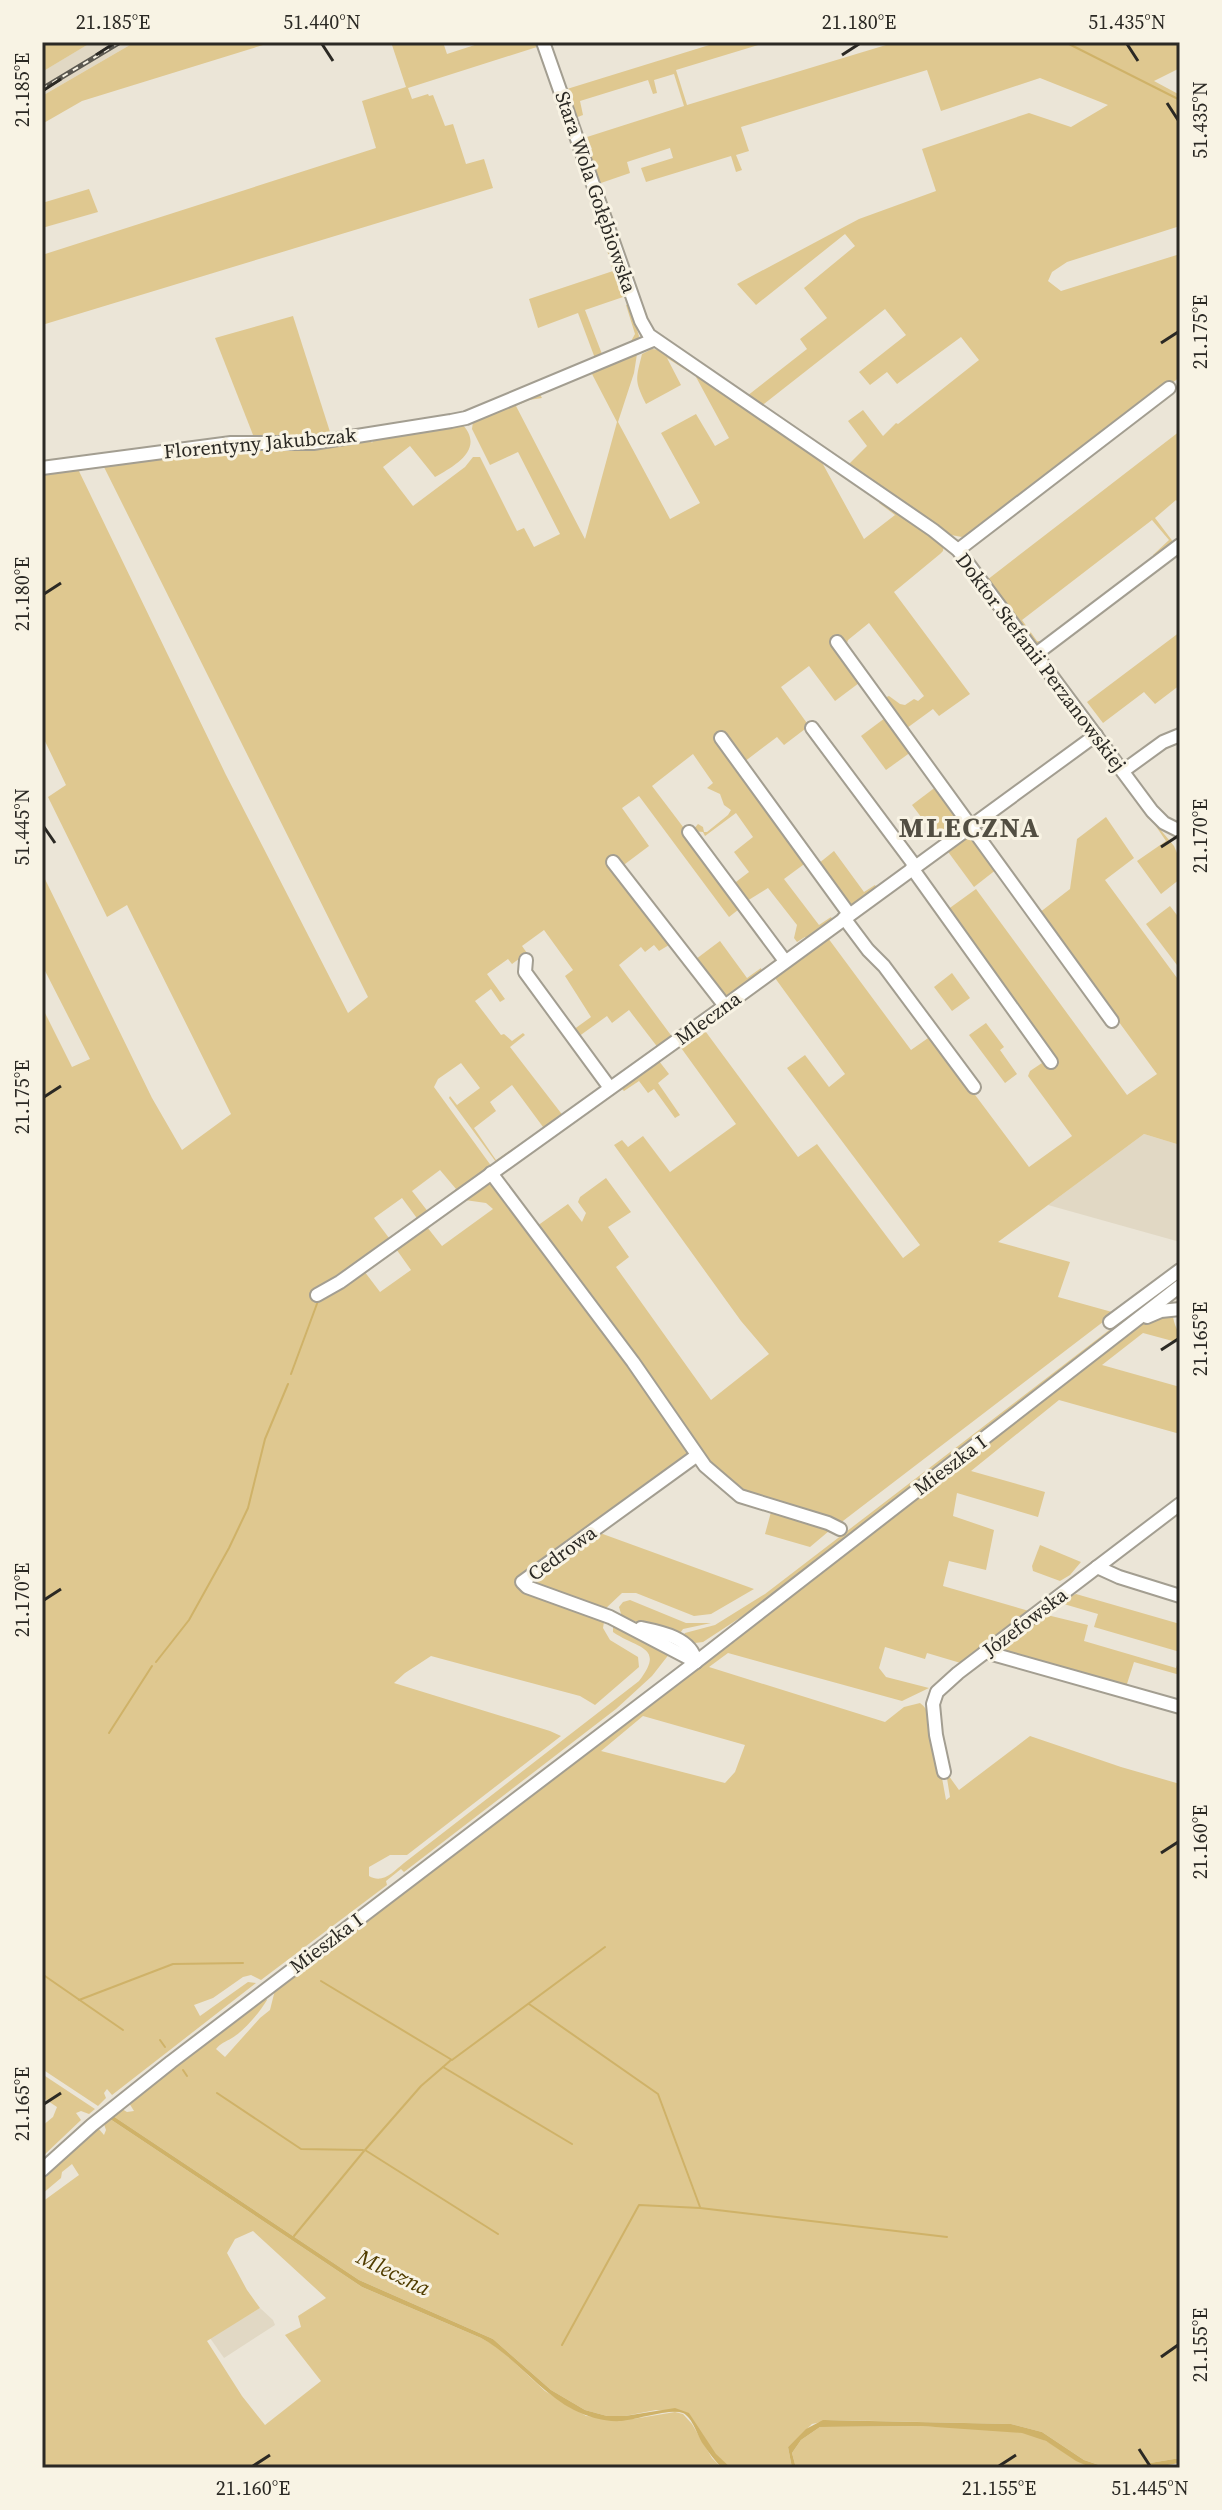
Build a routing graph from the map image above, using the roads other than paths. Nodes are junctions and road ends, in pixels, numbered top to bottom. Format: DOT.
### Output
graph roads {
  1 [pos="543,42"];
  2 [pos="653,340"];
  3 [pos="1169,388"];
  4 [pos="42,468"];
  5 [pos="1180,545"];
  6 [pos="958,550"];
  7 [pos="837,642"];
  8 [pos="1036,654"];
  9 [pos="812,728"];
  10 [pos="1096,735"];
  11 [pos="1180,735"];
  12 [pos="721,738"];
  13 [pos="1123,771"];
  14 [pos="970,826"];
  15 [pos="1180,831"];
  16 [pos="689,832"];
  17 [pos="613,862"];
  18 [pos="914,867"];
  19 [pos="847,916"];
  20 [pos="526,960"];
  21 [pos="785,961"];
  22 [pos="725,1006"];
  23 [pos="1112,1021"];
  24 [pos="1051,1062"];
  25 [pos="974,1087"];
  26 [pos="610,1088"];
  27 [pos="491,1173"];
  28 [pos="1180,1270"];
  29 [pos="1180,1286"];
  30 [pos="317,1295"];
  31 [pos="1180,1309"];
  32 [pos="1130,1326"];
  33 [pos="696,1456"];
  34 [pos="1180,1504"];
  35 [pos="840,1529"];
  36 [pos="1097,1567"];
  37 [pos="1180,1596"];
  38 [pos="985,1652"];
  39 [pos="688,1657"];
  40 [pos="1180,1707"];
  41 [pos="614,1722"];
  42 [pos="944,1772"];
  43 [pos="42,2170"];
  1 -- 2 [label="street, Stara Wola Gołębiowska"];
  2 -- 4 [label="street, Florentyny Jakubczak"];
  2 -- 6 [label="street, Doktor Stefanii Perzanowskiej"];
  3 -- 6 [label="street"];
  5 -- 8 [label="street"];
  6 -- 8 [label="street, Doktor Stefanii Perzanowskiej"];
  7 -- 14 [label="street"];
  8 -- 10 [label="street, Doktor Stefanii Perzanowskiej"];
  9 -- 18 [label="street"];
  10 -- 13 [label="street, Doktor Stefanii Perzanowskiej"];
  10 -- 14 [label="street, Mleczna"];
  11 -- 13 [label="street"];
  12 -- 19 [label="street"];
  13 -- 15 [label="street, Doktor Stefanii Perzanowskiej"];
  14 -- 18 [label="street, Mleczna"];
  14 -- 23 [label="street"];
  16 -- 21 [label="street"];
  17 -- 22 [label="street"];
  18 -- 19 [label="street, Mleczna"];
  18 -- 24 [label="street"];
  19 -- 21 [label="street, Mleczna"];
  19 -- 25 [label="street"];
  20 -- 26 [label="street"];
  21 -- 22 [label="street, Mleczna"];
  22 -- 26 [label="street, Mleczna"];
  26 -- 27 [label="street, Mleczna"];
  27 -- 30 [label="street, Mleczna"];
  27 -- 33 [label="street"];
  28 -- 32 [label="street"];
  29 -- 32 [label="street"];
  31 -- 32 [label="street"];
  32 -- 39 [label="street, Mieszka I"];
  33 -- 35 [label="street"];
  33 -- 39 [label="street, Cedrowa"];
  34 -- 36 [label="street, Józefowska"];
  36 -- 37 [label="street"];
  36 -- 38 [label="street, Józefowska"];
  38 -- 40 [label="street"];
  38 -- 42 [label="street, Józefowska"];
  39 -- 41 [label="street, Mieszka I"];
  39 -- 41 [label="street, Mieszka I"];
  41 -- 43 [label="street, Mieszka I"];
}
